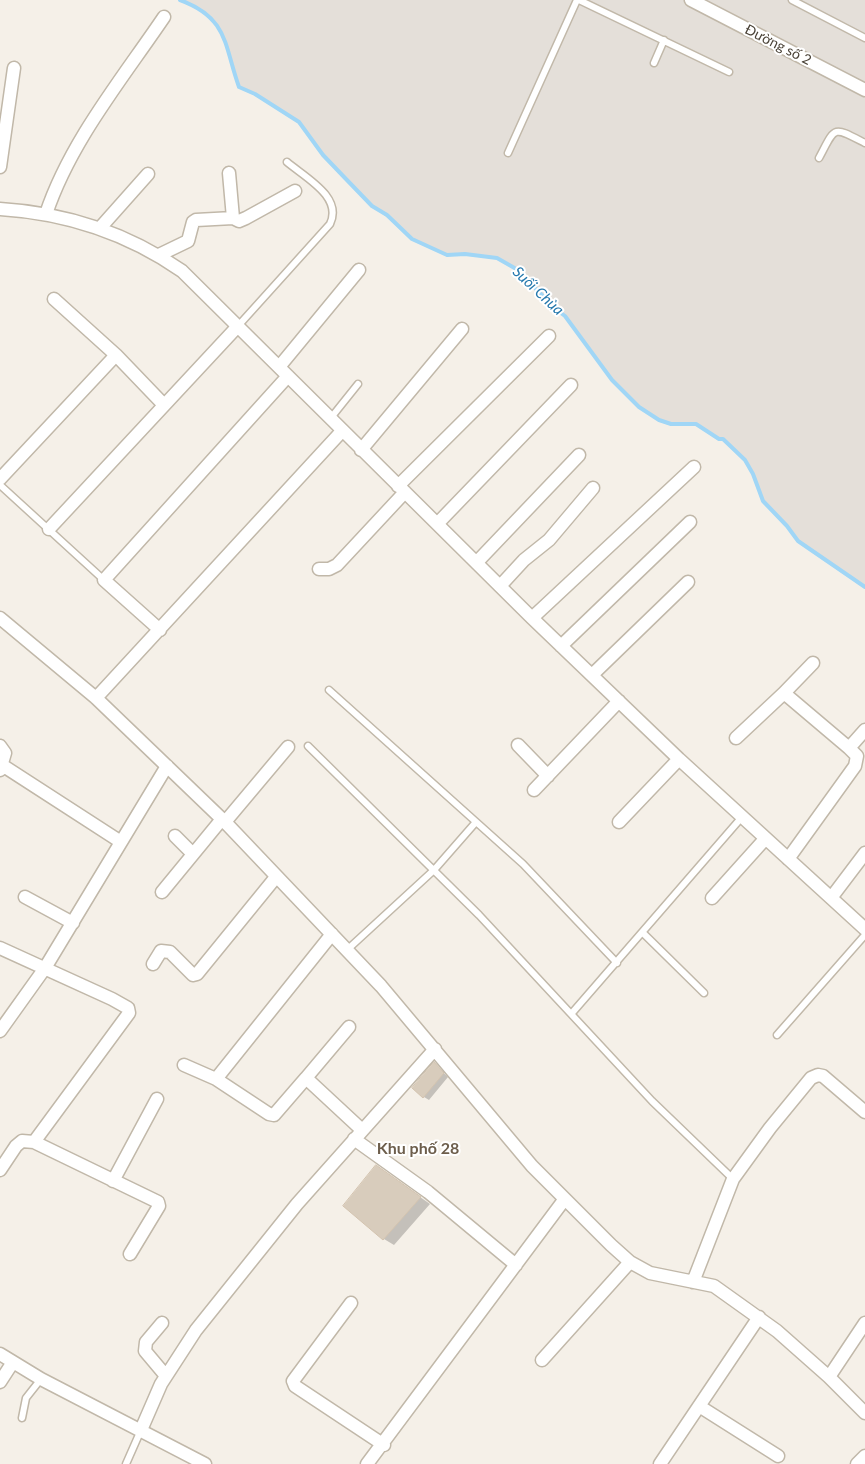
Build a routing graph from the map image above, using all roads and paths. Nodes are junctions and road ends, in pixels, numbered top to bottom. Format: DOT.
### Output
graph roads {
  1 [pos="578,0"];
  2 [pos="691,0"];
  3 [pos="792,0"];
  4 [pos="164,17"];
  5 [pos="865,38"];
  6 [pos="664,40"];
  7 [pos="654,63"];
  8 [pos="14,68"];
  9 [pos="729,72"];
  10 [pos="865,90"];
  11 [pos="865,143"];
  12 [pos="508,153"];
  13 [pos="819,158"];
  14 [pos="287,162"];
  15 [pos="0,167"];
  16 [pos="148,174"];
  17 [pos="229,174"];
  18 [pos="295,191"];
  19 [pos="0,209"];
  20 [pos="46,214"];
  21 [pos="233,218"];
  22 [pos="100,228"];
  23 [pos="159,255"];
  24 [pos="359,270"];
  25 [pos="54,299"];
  26 [pos="238,326"];
  27 [pos="462,330"];
  28 [pos="548,336"];
  29 [pos="116,355"];
  30 [pos="283,372"];
  31 [pos="358,384"];
  32 [pos="571,385"];
  33 [pos="164,405"];
  34 [pos="330,419"];
  35 [pos="342,431"];
  36 [pos="362,450"];
  37 [pos="579,455"];
  38 [pos="694,467"];
  39 [pos="0,479"];
  40 [pos="0,485"];
  41 [pos="593,488"];
  42 [pos="402,489"];
  43 [pos="690,522"];
  44 [pos="438,523"];
  45 [pos="48,529"];
  46 [pos="477,562"];
  47 [pos="319,569"];
  48 [pos="104,580"];
  49 [pos="688,582"];
  50 [pos="500,585"];
  51 [pos="0,618"];
  52 [pos="532,618"];
  53 [pos="160,630"];
  54 [pos="561,646"];
  55 [pos="813,663"];
  56 [pos="592,675"];
  57 [pos="329,690"];
  58 [pos="784,693"];
  59 [pos="96,698"];
  60 [pos="619,701"];
  61 [pos="865,730"];
  62 [pos="736,738"];
  63 [pos="518,745"];
  64 [pos="0,746"];
  65 [pos="308,746"];
  66 [pos="288,747"];
  67 [pos="849,748"];
  68 [pos="679,759"];
  69 [pos="167,766"];
  70 [pos="1,767"];
  71 [pos="548,776"];
  72 [pos="534,790"];
  73 [pos="742,817"];
  74 [pos="223,821"];
  75 [pos="476,822"];
  76 [pos="619,822"];
  77 [pos="175,836"];
  78 [pos="765,839"];
  79 [pos="122,842"];
  80 [pos="865,853"];
  81 [pos="194,854"];
  82 [pos="788,859"];
  83 [pos="434,870"];
  84 [pos="276,877"];
  85 [pos="162,892"];
  86 [pos="25,897"];
  87 [pos="712,898"];
  88 [pos="830,898"];
  89 [pos="73,923"];
  90 [pos="865,929"];
  91 [pos="643,932"];
  92 [pos="332,934"];
  93 [pos="865,935"];
  94 [pos="0,948"];
  95 [pos="348,949"];
  96 [pos="617,963"];
  97 [pos="153,964"];
  98 [pos="46,968"];
  99 [pos="704,993"];
  100 [pos="572,1013"];
  101 [pos="348,1027"];
  102 [pos="0,1031"];
  103 [pos="776,1036"];
  104 [pos="435,1049"];
  105 [pos="184,1065"];
  106 [pos="306,1078"];
  107 [pos="216,1079"];
  108 [pos="157,1099"];
  109 [pos="865,1112"];
  110 [pos="358,1134"];
  111 [pos="34,1142"];
  112 [pos="0,1170"];
  113 [pos="733,1179"];
  114 [pos="113,1181"];
  115 [pos="564,1200"];
  116 [pos="130,1254"];
  117 [pos="630,1262"];
  118 [pos="516,1265"];
  119 [pos="693,1282"];
  120 [pos="351,1303"];
  121 [pos="759,1317"];
  122 [pos="162,1323"];
  123 [pos="865,1323"];
  124 [pos="0,1354"];
  125 [pos="542,1360"];
  126 [pos="13,1362"];
  127 [pos="166,1376"];
  128 [pos="829,1377"];
  129 [pos="41,1379"];
  130 [pos="0,1382"];
  131 [pos="698,1406"];
  132 [pos="865,1413"];
  133 [pos="22,1418"];
  134 [pos="141,1430"];
  135 [pos="384,1445"];
  136 [pos="778,1456"];
  137 [pos="865,1456"];
  138 [pos="126,1464"];
  139 [pos="206,1464"];
  140 [pos="367,1464"];
  141 [pos="660,1464"];
  142 [pos="857,1464"];
  1 -- 6 [label="lane"];
  1 -- 12 [label="lane"];
  2 -- 10 [label="street, Đường số 2"];
  3 -- 5 [label="lane"];
  4 -- 20 [label="street"];
  6 -- 7 [label="lane"];
  6 -- 9 [label="lane"];
  8 -- 15 [label="street"];
  11 -- 13 [label="lane"];
  14 -- 26 [label="lane"];
  16 -- 22 [label="street"];
  17 -- 21 [label="street"];
  18 -- 21 [label="street"];
  19 -- 20 [label="street"];
  20 -- 22 [label="street"];
  21 -- 23 [label="street"];
  22 -- 23 [label="street"];
  23 -- 26 [label="street"];
  24 -- 30 [label="street"];
  25 -- 29 [label="street"];
  26 -- 30 [label="street"];
  26 -- 33 [label="street"];
  27 -- 36 [label="street"];
  28 -- 42 [label="street"];
  29 -- 33 [label="street"];
  29 -- 39 [label="street"];
  30 -- 34 [label="street"];
  30 -- 48 [label="street"];
  31 -- 34 [label="lane"];
  32 -- 44 [label="street"];
  33 -- 45 [label="street"];
  34 -- 35 [label="street"];
  35 -- 36 [label="street"];
  35 -- 53 [label="street"];
  36 -- 42 [label="street"];
  37 -- 46 [label="street"];
  38 -- 52 [label="street"];
  40 -- 45 [label="lane"];
  41 -- 50 [label="street"];
  42 -- 44 [label="street"];
  42 -- 47 [label="street"];
  43 -- 54 [label="street"];
  44 -- 46 [label="street"];
  45 -- 48 [label="lane"];
  46 -- 50 [label="street"];
  48 -- 53 [label="street"];
  49 -- 56 [label="street"];
  50 -- 52 [label="street"];
  51 -- 59 [label="street"];
  52 -- 54 [label="street"];
  53 -- 59 [label="street"];
  54 -- 56 [label="street"];
  55 -- 58 [label="street"];
  56 -- 60 [label="street"];
  57 -- 75 [label="lane"];
  58 -- 62 [label="street"];
  58 -- 67 [label="street"];
  59 -- 69 [label="street"];
  60 -- 68 [label="street"];
  60 -- 71 [label="street"];
  61 -- 67 [label="street"];
  63 -- 71 [label="street"];
  64 -- 70 [label="street"];
  65 -- 83 [label="lane"];
  66 -- 74 [label="street"];
  67 -- 82 [label="street"];
  68 -- 73 [label="street"];
  68 -- 76 [label="street"];
  69 -- 74 [label="street"];
  69 -- 79 [label="street"];
  70 -- 79 [label="street"];
  71 -- 72 [label="street"];
  73 -- 78 [label="street"];
  73 -- 91 [label="lane"];
  74 -- 81 [label="street"];
  74 -- 84 [label="street"];
  75 -- 83 [label="lane"];
  75 -- 96 [label="lane"];
  77 -- 81 [label="street"];
  78 -- 82 [label="street"];
  78 -- 87 [label="street"];
  79 -- 89 [label="street"];
  80 -- 88 [label="street"];
  81 -- 85 [label="street"];
  82 -- 88 [label="street"];
  83 -- 95 [label="lane"];
  83 -- 100 [label="lane"];
  84 -- 92 [label="street"];
  84 -- 97 [label="street"];
  86 -- 89 [label="street"];
  88 -- 90 [label="street"];
  89 -- 98 [label="street"];
  91 -- 96 [label="lane"];
  91 -- 99 [label="lane"];
  92 -- 95 [label="street"];
  92 -- 107 [label="street"];
  93 -- 103 [label="lane"];
  94 -- 98 [label="street"];
  95 -- 104 [label="street"];
  96 -- 100 [label="lane"];
  98 -- 102 [label="street"];
  98 -- 111 [label="street"];
  100 -- 113 [label="lane"];
  101 -- 106 [label="street"];
  104 -- 110 [label="street"];
  104 -- 115 [label="street"];
  105 -- 107 [label="street"];
  106 -- 107 [label="street"];
  106 -- 110 [label="street"];
  108 -- 114 [label="street"];
  109 -- 113 [label="street"];
  110 -- 118 [label="street"];
  110 -- 127 [label="street"];
  111 -- 112 [label="street"];
  111 -- 114 [label="street"];
  113 -- 119 [label="street"];
  114 -- 116 [label="street"];
  115 -- 117 [label="street"];
  115 -- 118 [label="street"];
  117 -- 119 [label="street"];
  117 -- 125 [label="street"];
  118 -- 135 [label="street"];
  119 -- 121 [label="street"];
  120 -- 135 [label="street"];
  121 -- 128 [label="street"];
  121 -- 131 [label="street"];
  122 -- 127 [label="street"];
  123 -- 128 [label="street"];
  124 -- 126 [label="street"];
  126 -- 129 [label="street"];
  126 -- 130 [label="street"];
  127 -- 134 [label="street"];
  128 -- 132 [label="street"];
  129 -- 133 [label="lane"];
  129 -- 134 [label="street"];
  131 -- 136 [label="street"];
  131 -- 141 [label="street"];
  134 -- 138 [label="lane"];
  134 -- 139 [label="street"];
  135 -- 140 [label="street"];
  137 -- 142 [label="street"];
}
